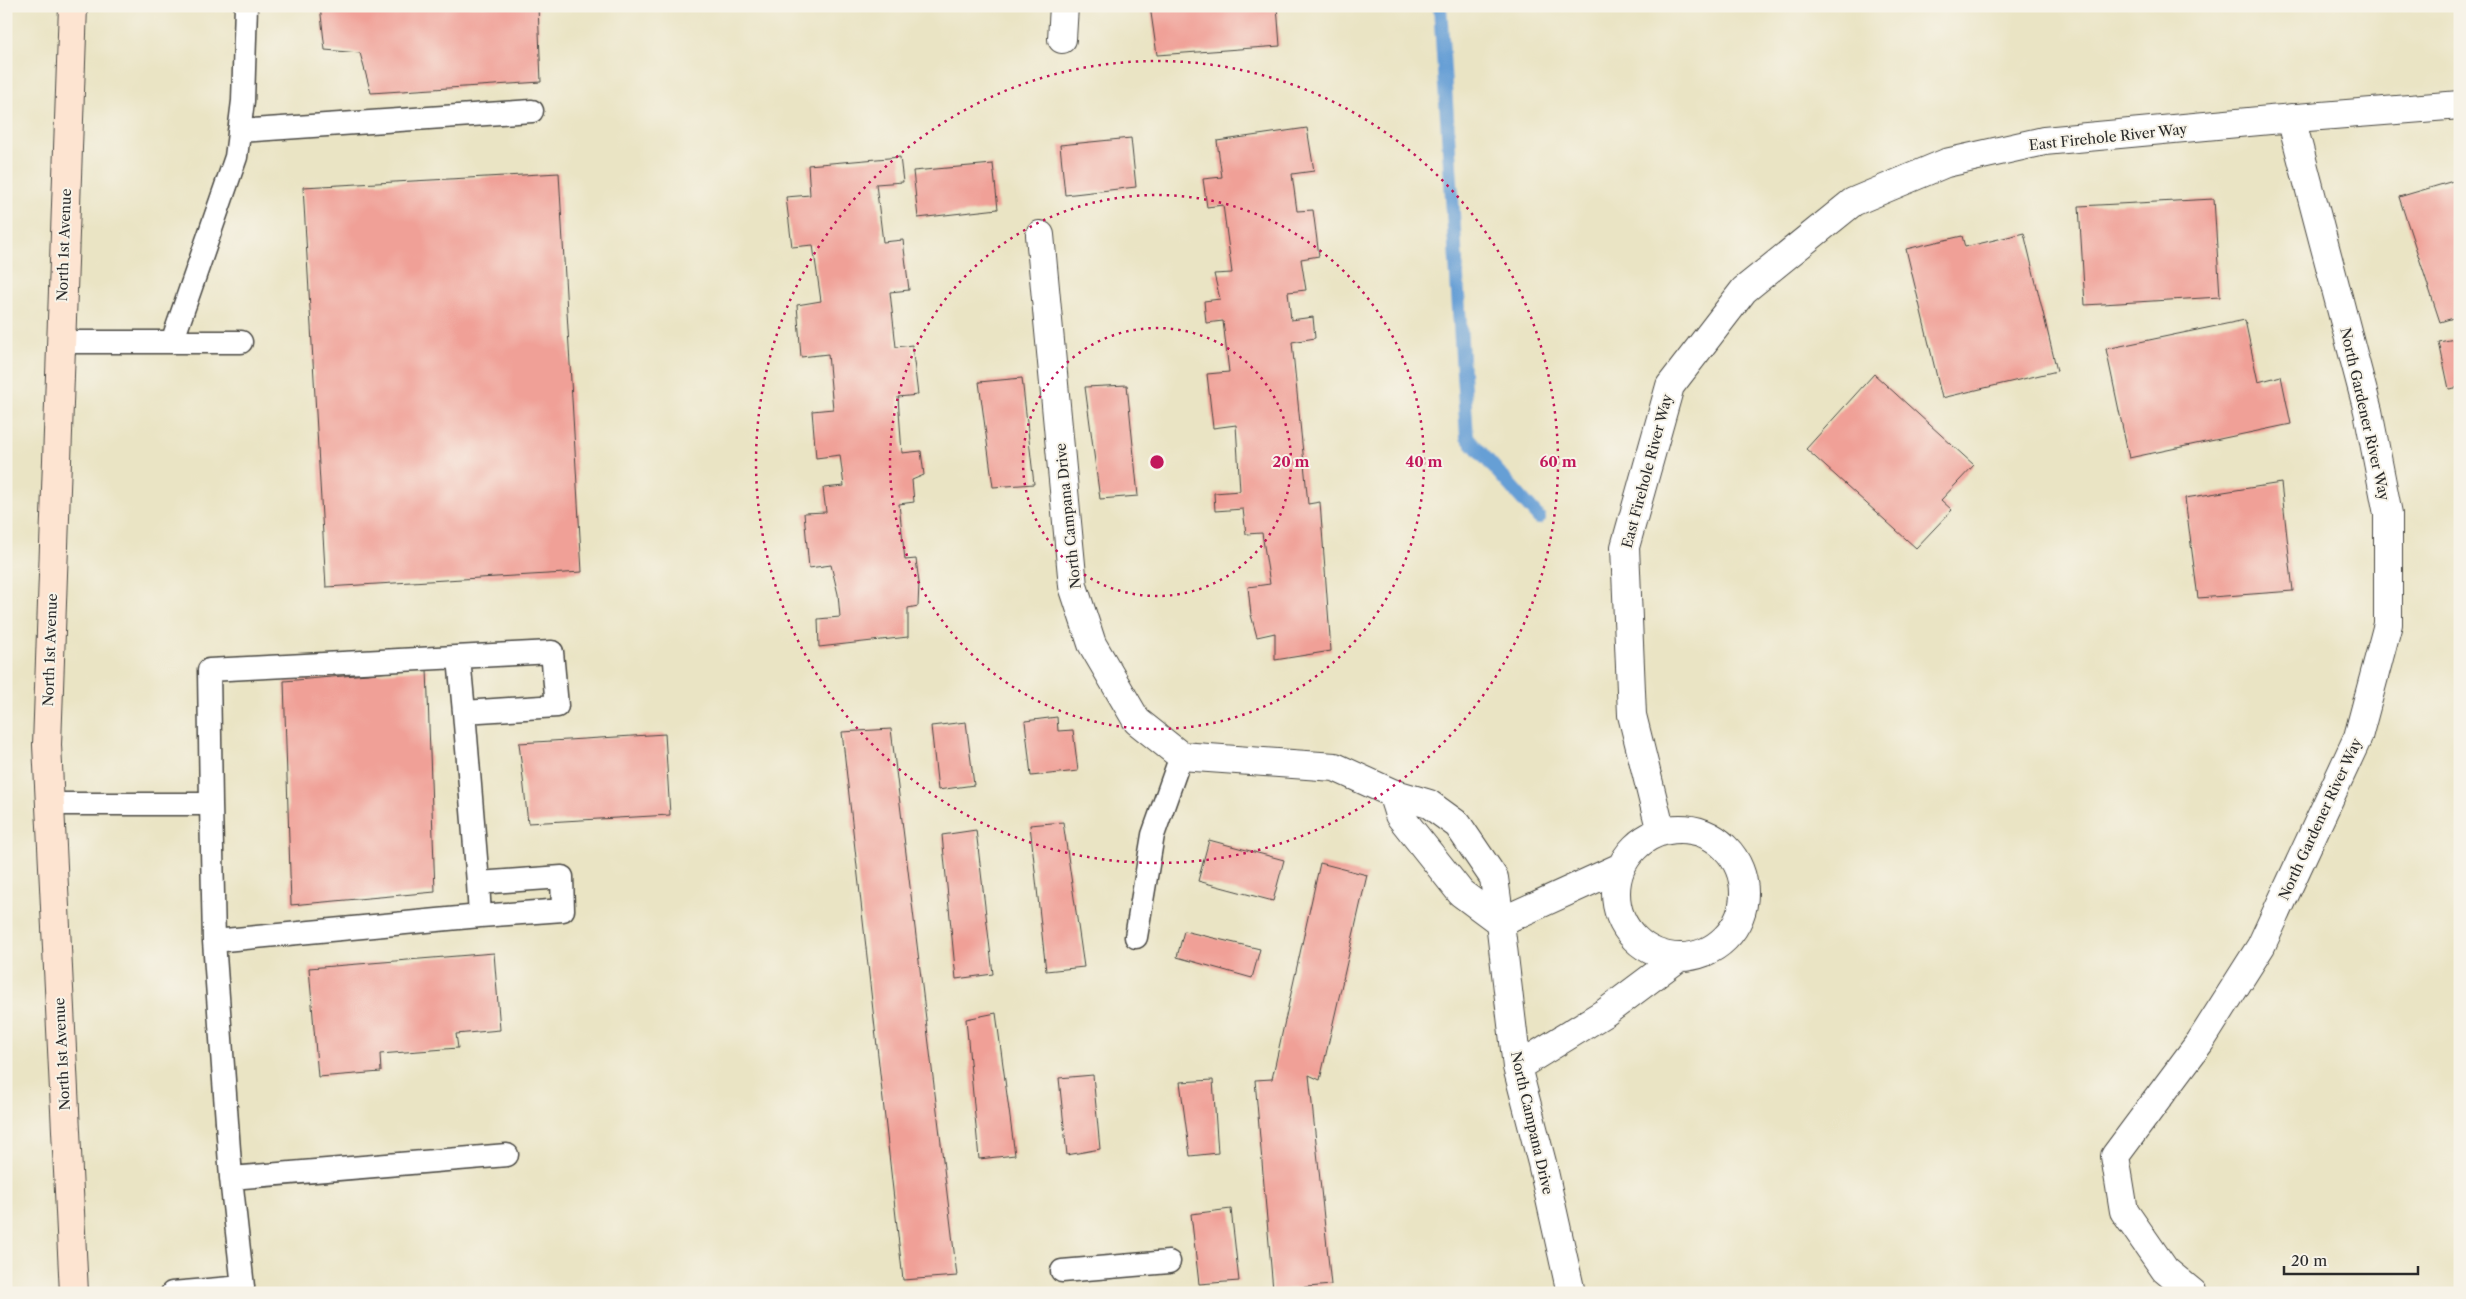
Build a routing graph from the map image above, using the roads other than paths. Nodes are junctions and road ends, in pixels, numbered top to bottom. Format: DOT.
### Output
graph roads {
  1 [pos="73,6"];
  2 [pos="246,6"];
  3 [pos="1064,6"];
  4 [pos="1062,39"];
  5 [pos="2460,105"];
  6 [pos="532,111"];
  7 [pos="2291,118"];
  8 [pos="239,131"];
  9 [pos="1040,235"];
  10 [pos="61,342"];
  11 [pos="172,342"];
  12 [pos="241,342"];
  13 [pos="459,658"];
  14 [pos="464,712"];
  15 [pos="1181,756"];
  16 [pos="1392,793"];
  17 [pos="50,804"];
  18 [pos="211,804"];
  19 [pos="1661,832"];
  20 [pos="1622,866"];
  21 [pos="478,883"];
  22 [pos="480,916"];
  23 [pos="1500,922"];
  24 [pos="1136,937"];
  25 [pos="214,941"];
  26 [pos="1678,958"];
  27 [pos="1517,1067"];
  28 [pos="507,1155"];
  29 [pos="231,1178"];
  30 [pos="1169,1262"];
  31 [pos="1062,1271"];
  32 [pos="74,1293"];
  33 [pos="172,1293"];
  34 [pos="1571,1293"];
  35 [pos="2193,1293"];
  1 -- 10 [label="main road, North 1st Avenue"];
  2 -- 8 [label="lane"];
  3 -- 4 [label="street"];
  5 -- 7 [label="street, East Firehole River Way"];
  6 -- 8 [label="lane"];
  7 -- 19 [label="street, East Firehole River Way"];
  7 -- 35 [label="street, North Gardener River Way"];
  8 -- 11 [label="lane"];
  9 -- 15 [label="street, North Campana Drive"];
  10 -- 11 [label="lane"];
  10 -- 17 [label="main road, North 1st Avenue"];
  11 -- 12 [label="lane"];
  13 -- 14 [label="lane"];
  13 -- 14 [label="lane"];
  13 -- 18 [label="lane"];
  14 -- 21 [label="lane"];
  15 -- 16 [label="street, North Campana Drive"];
  15 -- 24 [label="lane"];
  16 -- 23 [label="street"];
  16 -- 23 [label="street, North Campana Drive"];
  17 -- 18 [label="lane"];
  17 -- 32 [label="main road, North 1st Avenue"];
  18 -- 25 [label="lane"];
  19 -- 20 [label="street"];
  19 -- 26 [label="street"];
  20 -- 23 [label="street"];
  20 -- 26 [label="street"];
  21 -- 22 [label="lane"];
  21 -- 22 [label="lane"];
  22 -- 25 [label="lane"];
  23 -- 27 [label="street, North Campana Drive"];
  25 -- 29 [label="lane"];
  26 -- 27 [label="street"];
  27 -- 34 [label="street, North Campana Drive"];
  28 -- 29 [label="lane"];
  29 -- 33 [label="lane"];
  30 -- 31 [label="lane"];
}
